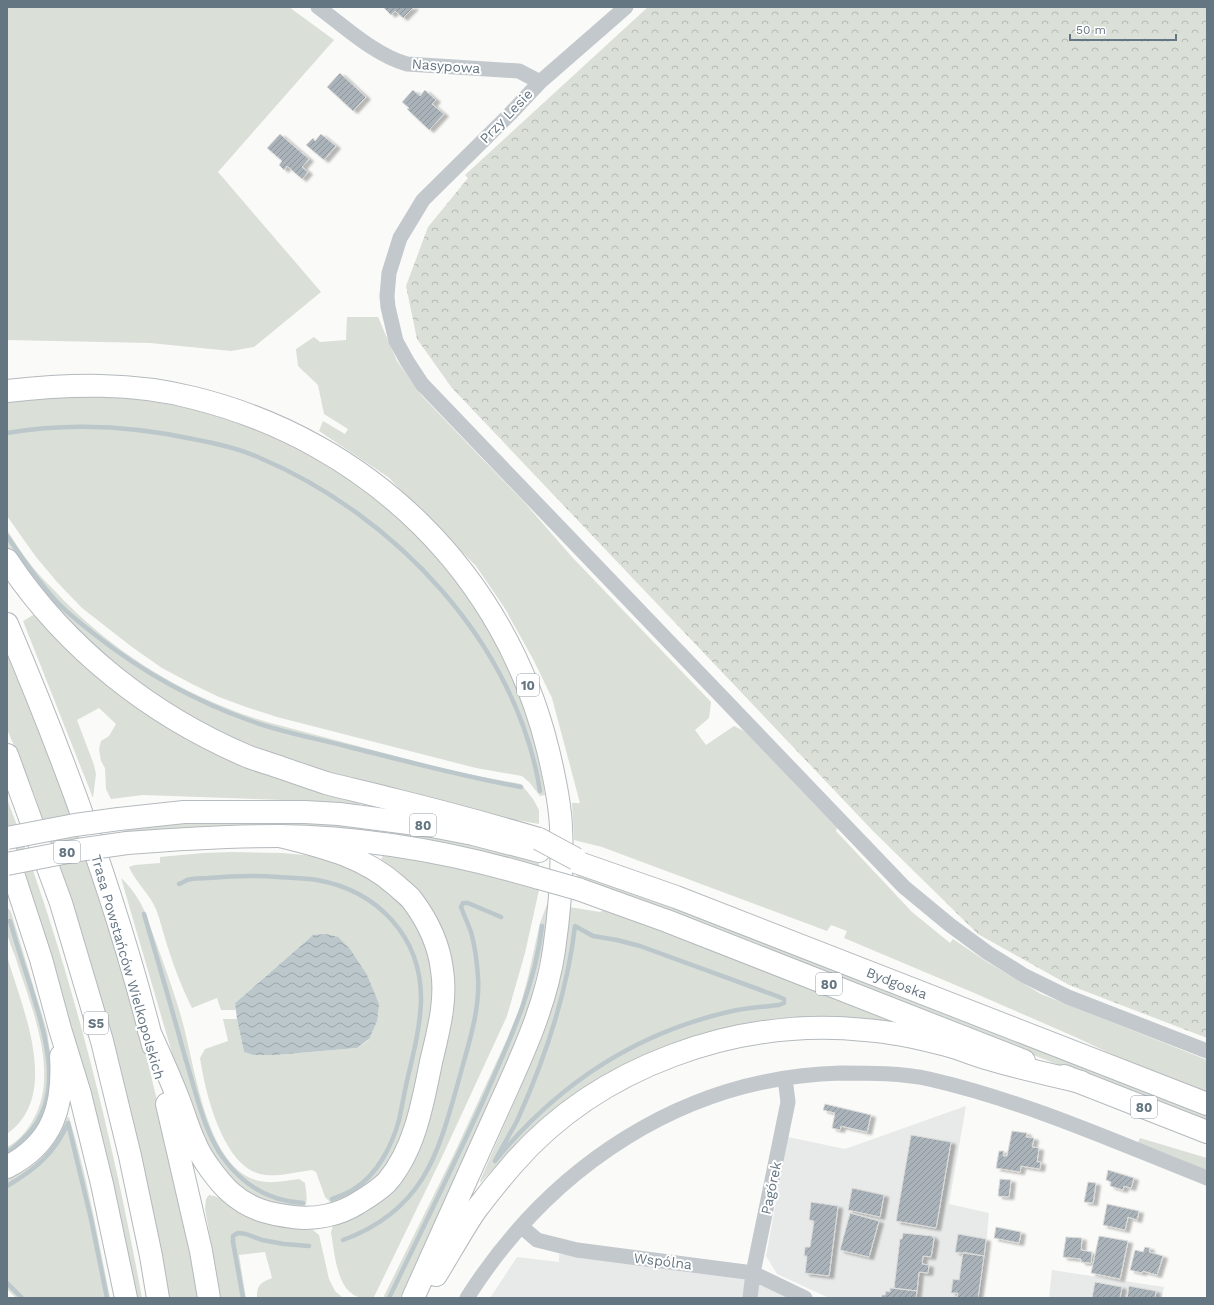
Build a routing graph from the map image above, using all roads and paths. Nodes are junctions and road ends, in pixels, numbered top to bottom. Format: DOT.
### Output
graph roads {
  1 [pos="318,7"];
  2 [pos="626,7"];
  3 [pos="540,82"];
  4 [pos="7,391"];
  5 [pos="7,560"];
  6 [pos="7,624"];
  7 [pos="7,755"];
  8 [pos="280,836"];
  9 [pos="7,838"];
  10 [pos="539,845"];
  11 [pos="7,855"];
  12 [pos="7,864"];
  13 [pos="60,1029"];
  14 [pos="149,1031"];
  15 [pos="1207,1051"];
  16 [pos="784,1078"];
  17 [pos="1080,1082"];
  18 [pos="1207,1104"];
  19 [pos="1207,1132"];
  20 [pos="7,1167"];
  21 [pos="1207,1178"];
  22 [pos="522,1227"];
  23 [pos="753,1273"];
  24 [pos="126,1298"];
  25 [pos="158,1298"];
  26 [pos="209,1298"];
  27 [pos="413,1298"];
  28 [pos="421,1298"];
  29 [pos="467,1298"];
  30 [pos="750,1298"];
  31 [pos="805,1298"];
  1 -- 3 [label="street, Nasypowa"];
  2 -- 3 [label="street, Przy Lesie"];
  3 -- 15 [label="street, Przy Lesie"];
  4 -- 27 [label="main road, 10"];
  5 -- 10 [label="main road"];
  6 -- 14 [label="main road, Trasa Powstańców Wielkopolskich"];
  7 -- 25 [label="main road, S5"];
  8 -- 12 [label="main road, 80, bridge"];
  8 -- 14 [label="main road"];
  8 -- 17 [label="main road, 80, bridge"];
  9 -- 10 [label="main road, 80, bridge"];
  10 -- 18 [label="main road, Bydgoska / 80, bridge"];
  11 -- 13 [label="main road"];
  13 -- 20 [label="main road"];
  13 -- 24 [label="main road"];
  14 -- 26 [label="main road, Trasa Powstańców Wielkopolskich"];
  16 -- 21 [label="street"];
  16 -- 22 [label="street"];
  16 -- 23 [label="street, Pagórek"];
  17 -- 19 [label="main road, 80"];
  17 -- 28 [label="main road"];
  22 -- 23 [label="street, Wspólna"];
  22 -- 29 [label="street"];
  23 -- 30 [label="street, Pagórek"];
  23 -- 31 [label="street, Wspólna"];
}
